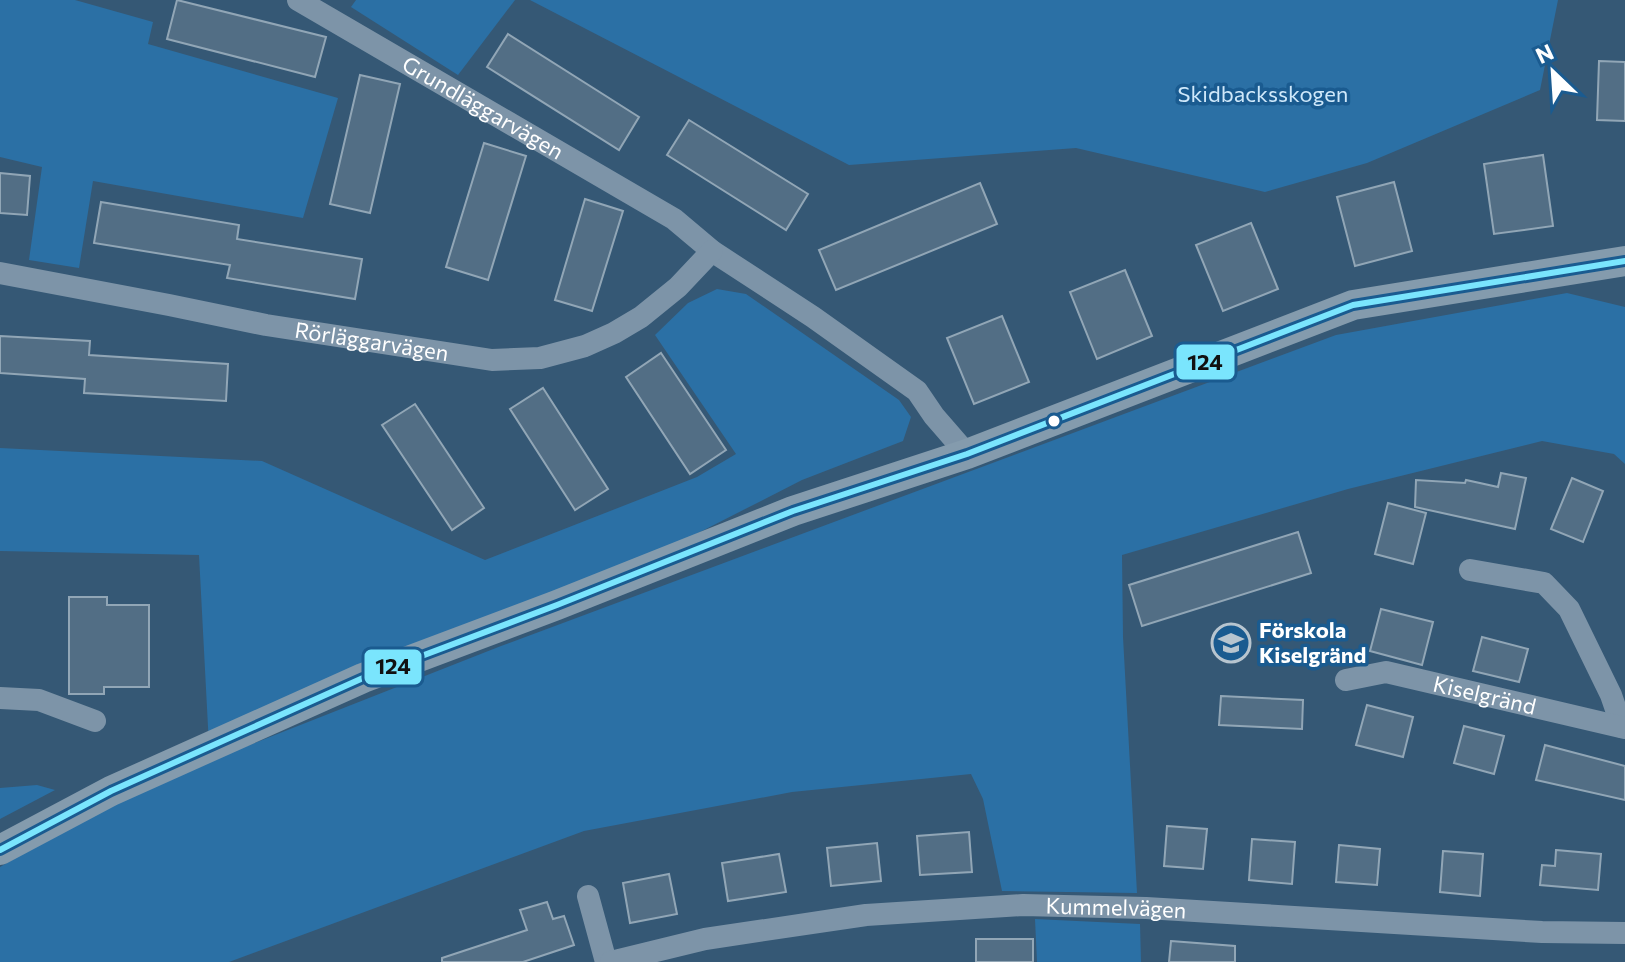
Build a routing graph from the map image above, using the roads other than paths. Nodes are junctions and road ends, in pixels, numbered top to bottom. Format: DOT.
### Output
graph roads {
  1 [pos="298,0"];
  2 [pos="712,251"];
  3 [pos="1625,261"];
  4 [pos="0,273"];
  5 [pos="967,454"];
  6 [pos="1470,570"];
  7 [pos="1346,680"];
  8 [pos="0,698"];
  9 [pos="95,721"];
  10 [pos="1624,727"];
  11 [pos="0,850"];
  12 [pos="588,896"];
  13 [pos="1625,933"];
  14 [pos="609,962"];
  1 -- 2 [label="street, Grundläggarvägen"];
  2 -- 4 [label="street, Rörläggarvägen"];
  2 -- 5 [label="street, Grundläggarvägen"];
  3 -- 5 [label="street"];
  5 -- 11 [label="street"];
  6 -- 10 [label="street, Kiselgränd"];
  7 -- 10 [label="street, Kiselgränd"];
  8 -- 9 [label="street"];
  12 -- 14 [label="street"];
  13 -- 14 [label="street, Kummelvägen"];
}
